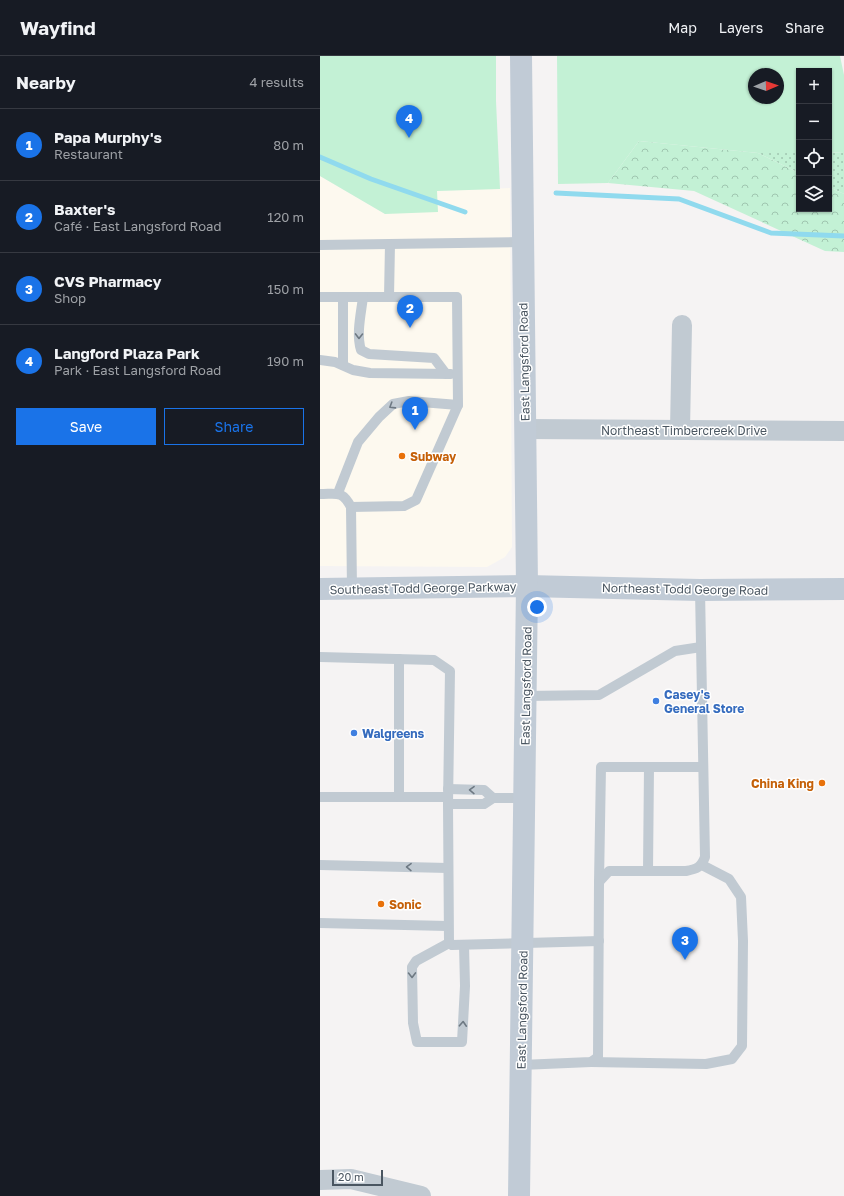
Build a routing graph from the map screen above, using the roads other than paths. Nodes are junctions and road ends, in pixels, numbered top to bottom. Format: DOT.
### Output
graph roads {
  1 [pos="521,56"];
  2 [pos="522,242"];
  3 [pos="390,244"];
  4 [pos="320,245"];
  5 [pos="320,297"];
  6 [pos="343,297"];
  7 [pos="363,297"];
  8 [pos="390,297"];
  9 [pos="682,325"];
  10 [pos="320,360"];
  11 [pos="343,365"];
  12 [pos="446,374"];
  13 [pos="457,374"];
  14 [pos="458,405"];
  15 [pos="525,429"];
  16 [pos="680,430"];
  17 [pos="844,431"];
  18 [pos="338,493"];
  19 [pos="320,494"];
  20 [pos="351,507"];
  21 [pos="527,586"];
  22 [pos="320,589"];
  23 [pos="352,589"];
  24 [pos="844,589"];
  25 [pos="700,590"];
  26 [pos="701,647"];
  27 [pos="320,657"];
  28 [pos="399,659"];
  29 [pos="526,696"];
  30 [pos="649,767"];
  31 [pos="703,767"];
  32 [pos="320,797"];
  33 [pos="399,797"];
  34 [pos="448,797"];
  35 [pos="493,798"];
  36 [pos="524,798"];
  37 [pos="320,865"];
  38 [pos="702,865"];
  39 [pos="448,868"];
  40 [pos="648,871"];
  41 [pos="599,882"];
  42 [pos="320,923"];
  43 [pos="447,926"];
  44 [pos="599,941"];
  45 [pos="522,942"];
  46 [pos="449,943"];
  47 [pos="464,945"];
  48 [pos="591,1062"];
  49 [pos="521,1065"];
  50 [pos="320,1180"];
  51 [pos="421,1196"];
  52 [pos="519,1196"];
  1 -- 2 [label="street, East Langsford Road"];
  2 -- 3 [label="lane"];
  2 -- 15 [label="street, East Langsford Road"];
  3 -- 4 [label="lane"];
  3 -- 8 [label="lane"];
  5 -- 6 [label="lane"];
  6 -- 7 [label="lane"];
  6 -- 11 [label="lane"];
  7 -- 8 [label="lane"];
  7 -- 12 [label="lane, one-way"];
  8 -- 13 [label="lane"];
  9 -- 16 [label="street"];
  10 -- 11 [label="lane"];
  11 -- 12 [label="lane"];
  12 -- 13 [label="lane"];
  13 -- 14 [label="lane"];
  14 -- 18 [label="lane, one-way"];
  14 -- 20 [label="lane"];
  15 -- 16 [label="street, Northeast Timbercreek Drive"];
  15 -- 21 [label="street, East Langsford Road"];
  16 -- 17 [label="street, Northeast Timbercreek Drive"];
  18 -- 19 [label="lane"];
  18 -- 20 [label="lane"];
  20 -- 23 [label="lane"];
  21 -- 23 [label="street, Southeast Todd George Parkway"];
  21 -- 25 [label="street, Northeast Todd George Road"];
  21 -- 29 [label="street, East Langsford Road"];
  22 -- 23 [label="street, Southeast Todd George Parkway"];
  24 -- 25 [label="street, Northeast Todd George Road"];
  25 -- 26 [label="lane"];
  26 -- 29 [label="lane"];
  26 -- 31 [label="lane"];
  27 -- 28 [label="lane"];
  28 -- 33 [label="lane"];
  28 -- 34 [label="lane"];
  29 -- 36 [label="street, East Langsford Road"];
  30 -- 31 [label="lane"];
  30 -- 40 [label="lane"];
  30 -- 41 [label="lane"];
  31 -- 38 [label="lane"];
  32 -- 33 [label="lane"];
  33 -- 34 [label="lane"];
  34 -- 35 [label="lane"];
  35 -- 34 [label="lane, one-way"];
  34 -- 39 [label="lane"];
  35 -- 36 [label="lane"];
  36 -- 45 [label="street, East Langsford Road"];
  39 -- 37 [label="lane, one-way"];
  38 -- 40 [label="lane"];
  38 -- 48 [label="lane"];
  39 -- 43 [label="lane"];
  40 -- 41 [label="lane"];
  41 -- 44 [label="lane"];
  42 -- 43 [label="lane"];
  43 -- 46 [label="lane"];
  44 -- 45 [label="lane"];
  44 -- 48 [label="lane"];
  45 -- 47 [label="lane"];
  45 -- 49 [label="street, East Langsford Road"];
  46 -- 47 [label="lane"];
  46 -- 47 [label="lane, one-way"];
  48 -- 49 [label="lane"];
  49 -- 52 [label="street, East Langsford Road"];
  50 -- 51 [label="street"];
}
